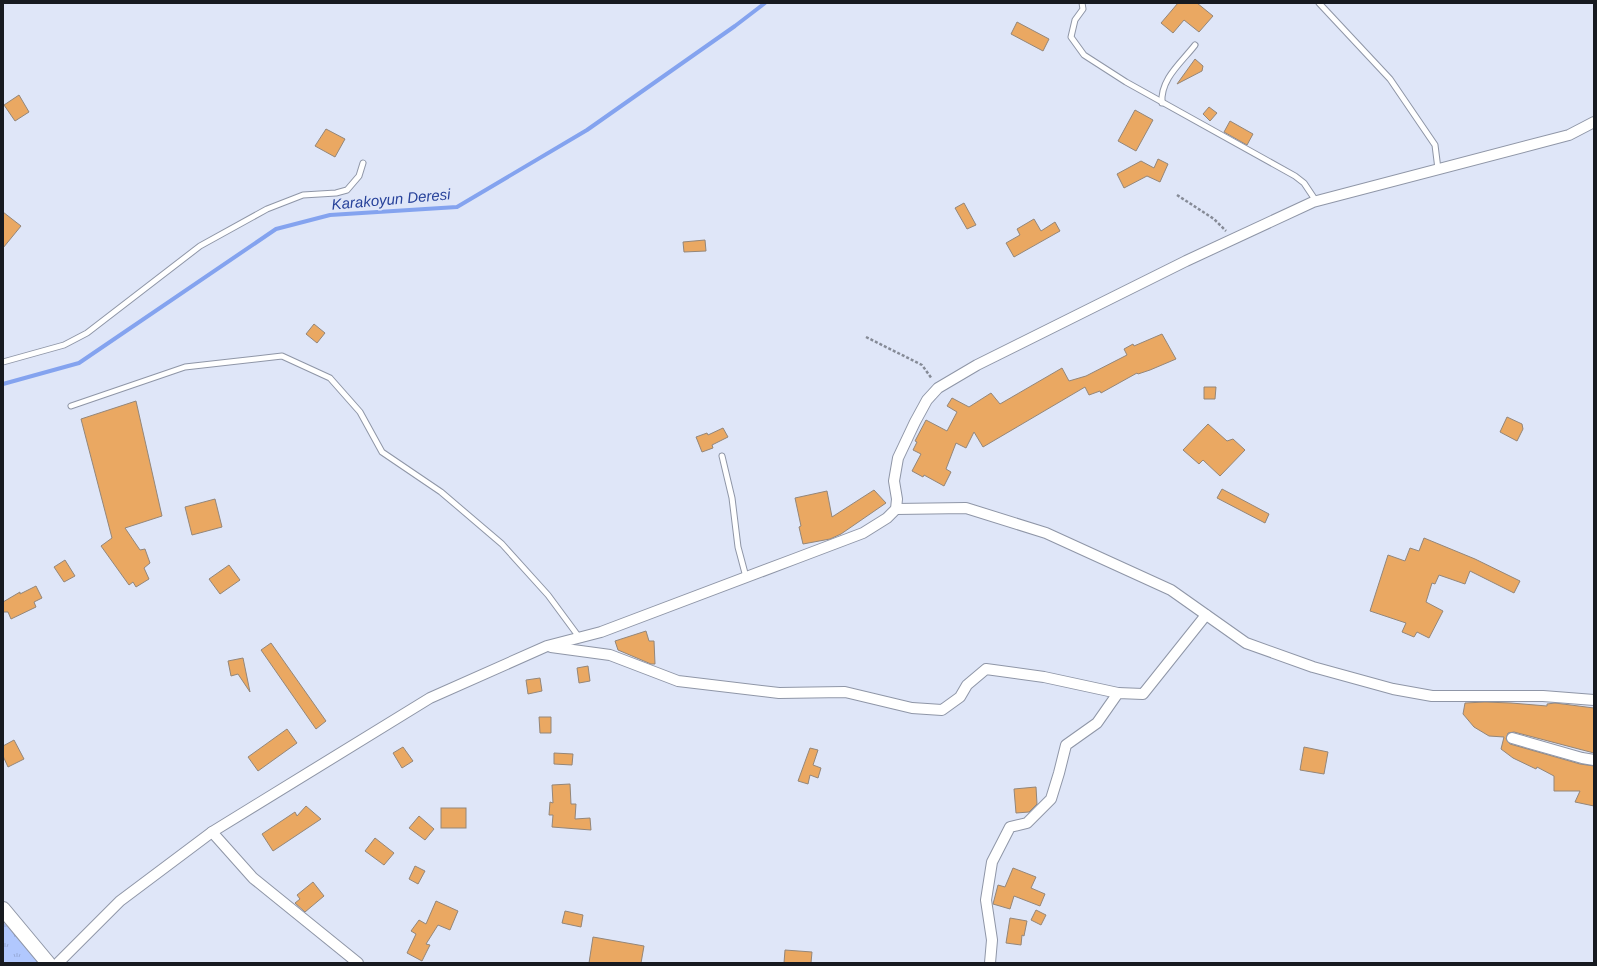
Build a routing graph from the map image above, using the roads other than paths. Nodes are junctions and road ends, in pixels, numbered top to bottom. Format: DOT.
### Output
graph roads {
  1 [pos="1089,3"];
  2 [pos="1320,3"];
  3 [pos="1083,6"];
  4 [pos="1195,45"];
  5 [pos="1162,103"];
  6 [pos="1594,122"];
  7 [pos="363,163"];
  8 [pos="1438,170"];
  9 [pos="1316,201"];
  10 [pos="3,362"];
  11 [pos="71,406"];
  12 [pos="722,456"];
  13 [pos="896,509"];
  14 [pos="746,578"];
  15 [pos="1206,615"];
  16 [pos="579,638"];
  17 [pos="547,646"];
  18 [pos="1118,693"];
  19 [pos="1594,700"];
  20 [pos="1512,738"];
  21 [pos="1594,760"];
  22 [pos="212,832"];
  23 [pos="3,909"];
  24 [pos="48,963"];
  25 [pos="58,963"];
  26 [pos="358,963"];
  27 [pos="990,963"];
  1 -- 3 [label="lane"];
  2 -- 8 [label="lane"];
  3 -- 5 [label="lane"];
  4 -- 5 [label="lane"];
  5 -- 9 [label="lane"];
  6 -- 8 [label="street"];
  7 -- 10 [label="lane"];
  8 -- 9 [label="street"];
  9 -- 13 [label="street"];
  11 -- 16 [label="lane"];
  12 -- 14 [label="lane"];
  13 -- 14 [label="street"];
  13 -- 15 [label="street"];
  14 -- 16 [label="street"];
  15 -- 18 [label="street"];
  15 -- 19 [label="street"];
  16 -- 17 [label="street"];
  17 -- 18 [label="street"];
  17 -- 22 [label="street"];
  18 -- 27 [label="street"];
  20 -- 21 [label="street"];
  22 -- 25 [label="street"];
  22 -- 26 [label="street"];
  23 -- 24 [label="main road"];
}
